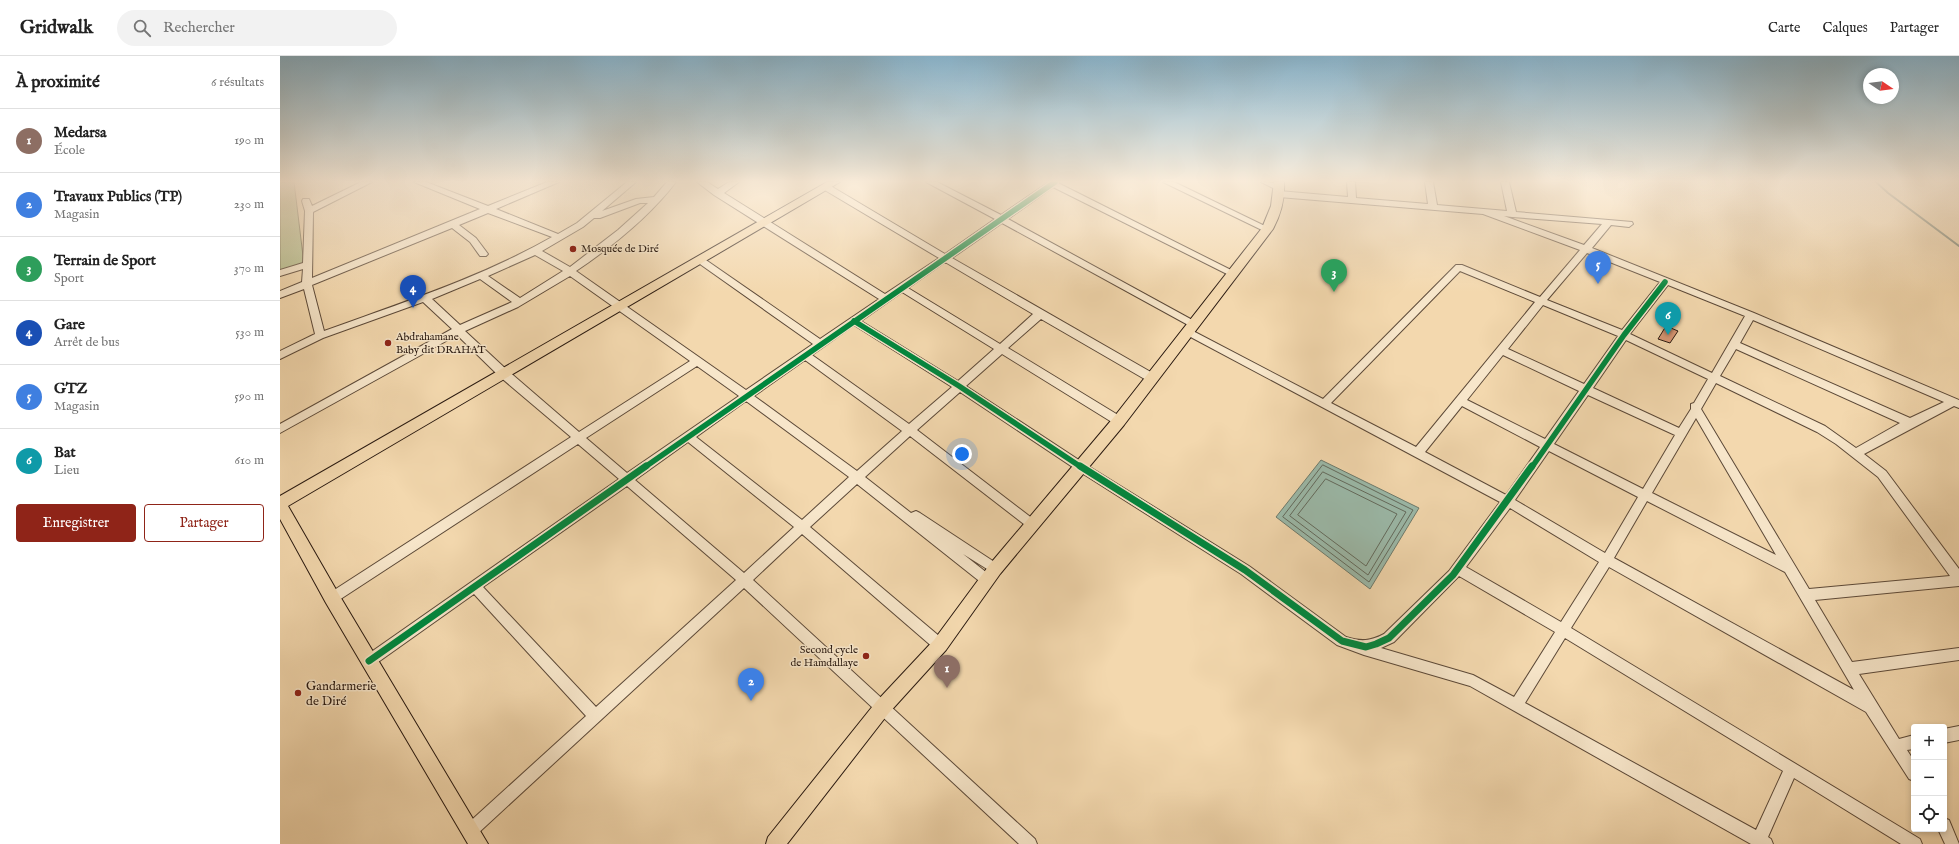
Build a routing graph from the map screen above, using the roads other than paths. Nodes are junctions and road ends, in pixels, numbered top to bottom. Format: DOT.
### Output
graph roads {
  1 [pos="308,219"];
  2 [pos="466,219"];
  3 [pos="513,219"];
  4 [pos="588,219"];
  5 [pos="592,219"];
  6 [pos="636,219"];
  7 [pos="759,219"];
  8 [pos="773,219"];
  9 [pos="884,219"];
  10 [pos="1002,219"];
  11 [pos="1125,219"];
  12 [pos="1245,219"];
  13 [pos="1273,219"];
  14 [pos="1503,219"];
  15 [pos="1570,219"];
  16 [pos="1609,222"];
  17 [pos="766,223"];
  18 [pos="453,224"];
  19 [pos="1629,224"];
  20 [pos="580,225"];
  21 [pos="1267,229"];
  22 [pos="559,237"];
  23 [pos="1586,249"];
  24 [pos="535,251"];
  25 [pos="483,254"];
  26 [pos="945,258"];
  27 [pos="700,260"];
  28 [pos="306,265"];
  29 [pos="570,271"];
  30 [pos="280,273"];
  31 [pos="1232,273"];
  32 [pos="481,275"];
  33 [pos="1665,282"];
  34 [pos="307,283"];
  35 [pos="902,288"];
  36 [pos="280,295"];
  37 [pos="425,298"];
  38 [pos="886,299"];
  39 [pos="1541,301"];
  40 [pos="519,302"];
  41 [pos="618,306"];
  42 [pos="1040,314"];
  43 [pos="1751,315"];
  44 [pos="854,321"];
  45 [pos="1190,328"];
  46 [pos="458,330"];
  47 [pos="1624,335"];
  48 [pos="320,336"];
  49 [pos="820,344"];
  50 [pos="1733,344"];
  51 [pos="1002,349"];
  52 [pos="1501,350"];
  53 [pos="280,355"];
  54 [pos="805,355"];
  55 [pos="697,361"];
  56 [pos="503,373"];
  57 [pos="1152,378"];
  58 [pos="1713,378"];
  59 [pos="959,386"];
  60 [pos="1586,389"];
  61 [pos="747,396"];
  62 [pos="1460,401"];
  63 [pos="1956,403"];
  64 [pos="1324,404"];
  65 [pos="1695,407"];
  66 [pos="1119,421"];
  67 [pos="1910,423"];
  68 [pos="280,429"];
  69 [pos="910,430"];
  70 [pos="1680,433"];
  71 [pos="689,437"];
  72 [pos="579,438"];
  73 [pos="1547,444"];
  74 [pos="1418,453"];
  75 [pos="1856,453"];
  76 [pos="1081,467"];
  77 [pos="857,477"];
  78 [pos="628,480"];
  79 [pos="1644,494"];
  80 [pos="1508,501"];
  81 [pos="895,502"];
  82 [pos="280,504"];
  83 [pos="1033,525"];
  84 [pos="802,528"];
  85 [pos="1607,560"];
  86 [pos="1458,568"];
  87 [pos="1790,568"];
  88 [pos="991,575"];
  89 [pos="744,580"];
  90 [pos="1959,580"];
  91 [pos="475,587"];
  92 [pos="1805,595"];
  93 [pos="332,598"];
  94 [pos="1563,630"];
  95 [pos="940,646"];
  96 [pos="1359,648"];
  97 [pos="1959,654"];
  98 [pos="369,661"];
  99 [pos="1848,669"];
  100 [pos="1516,705"];
  101 [pos="1870,707"];
  102 [pos="882,708"];
  103 [pos="596,717"];
  104 [pos="1959,733"];
  105 [pos="1947,735"];
  106 [pos="1911,743"];
  107 [pos="1897,746"];
  108 [pos="1791,769"];
  109 [pos="1911,769"];
  110 [pos="1947,831"];
  111 [pos="474,838"];
  112 [pos="1763,842"];
  113 [pos="775,844"];
  114 [pos="1030,844"];
  115 [pos="1914,844"];
  116 [pos="1953,844"];
  1 -- 28 [label="street"];
  2 -- 18 [label="street"];
  3 -- 22 [label="street"];
  4 -- 20 [label="street"];
  5 -- 20 [label="street"];
  6 -- 29 [label="street"];
  7 -- 17 [label="street"];
  8 -- 17 [label="main road"];
  9 -- 26 [label="street"];
  10 -- 26 [label="street"];
  10 -- 45 [label="street"];
  11 -- 31 [label="street"];
  12 -- 21 [label="street"];
  13 -- 21 [label="main road"];
  14 -- 23 [label="street"];
  15 -- 16 [label="street"];
  16 -- 19 [label="street"];
  16 -- 23 [label="street"];
  17 -- 27 [label="main road"];
  17 -- 38 [label="street"];
  18 -- 25 [label="street"];
  18 -- 34 [label="street"];
  20 -- 22 [label="street"];
  21 -- 31 [label="main road"];
  22 -- 24 [label="street"];
  23 -- 33 [label="street"];
  23 -- 39 [label="street"];
  24 -- 29 [label="street"];
  24 -- 32 [label="street"];
  26 -- 35 [label="street"];
  26 -- 42 [label="street"];
  27 -- 41 [label="main road"];
  27 -- 49 [label="street"];
  28 -- 30 [label="street"];
  28 -- 34 [label="street"];
  29 -- 40 [label="street"];
  29 -- 41 [label="street"];
  31 -- 45 [label="main road"];
  32 -- 37 [label="street"];
  32 -- 40 [label="street"];
  33 -- 43 [label="street"];
  33 -- 47 [label="street"];
  34 -- 36 [label="street"];
  34 -- 48 [label="street"];
  35 -- 38 [label="street"];
  35 -- 51 [label="street"];
  37 -- 46 [label="street"];
  37 -- 48 [label="street"];
  38 -- 44 [label="street"];
  39 -- 47 [label="street"];
  39 -- 52 [label="street"];
  39 -- 64 [label="street"];
  40 -- 46 [label="street"];
  41 -- 55 [label="street"];
  41 -- 56 [label="main road"];
  42 -- 51 [label="street"];
  42 -- 57 [label="street"];
  43 -- 50 [label="street"];
  43 -- 63 [label="street"];
  44 -- 49 [label="street"];
  44 -- 59 [label="street"];
  45 -- 57 [label="main road"];
  45 -- 64 [label="street"];
  46 -- 56 [label="street"];
  46 -- 68 [label="street"];
  47 -- 58 [label="street"];
  47 -- 60 [label="street"];
  48 -- 53 [label="street"];
  49 -- 54 [label="street"];
  50 -- 58 [label="street"];
  50 -- 67 [label="street"];
  51 -- 59 [label="street"];
  51 -- 66 [label="street"];
  52 -- 60 [label="street"];
  52 -- 62 [label="street"];
  54 -- 61 [label="street"];
  54 -- 69 [label="street"];
  55 -- 61 [label="street"];
  55 -- 72 [label="street"];
  56 -- 72 [label="street"];
  56 -- 82 [label="main road"];
  57 -- 66 [label="main road"];
  58 -- 65 [label="street"];
  58 -- 75 [label="street"];
  59 -- 69 [label="street"];
  59 -- 76 [label="street"];
  60 -- 70 [label="street"];
  60 -- 73 [label="street"];
  61 -- 71 [label="street"];
  61 -- 77 [label="street"];
  62 -- 73 [label="street"];
  62 -- 74 [label="street"];
  63 -- 67 [label="street"];
  64 -- 74 [label="street"];
  65 -- 70 [label="street"];
  65 -- 87 [label="street"];
  66 -- 76 [label="main road"];
  67 -- 75 [label="street"];
  69 -- 77 [label="street"];
  69 -- 83 [label="street"];
  70 -- 79 [label="street"];
  71 -- 78 [label="street"];
  71 -- 84 [label="street"];
  72 -- 78 [label="street"];
  72 -- 93 [label="street"];
  73 -- 79 [label="street"];
  73 -- 80 [label="street"];
  74 -- 80 [label="street"];
  75 -- 90 [label="street"];
  76 -- 83 [label="main road"];
  76 -- 96 [label="street"];
  77 -- 84 [label="street"];
  77 -- 88 [label="street"];
  78 -- 89 [label="street"];
  78 -- 91 [label="street"];
  79 -- 85 [label="street"];
  79 -- 87 [label="street"];
  80 -- 85 [label="street"];
  80 -- 86 [label="street"];
  81 -- 88 [label="street"];
  82 -- 93 [label="main road"];
  83 -- 88 [label="main road"];
  84 -- 89 [label="street"];
  84 -- 95 [label="street"];
  85 -- 94 [label="street"];
  85 -- 101 [label="street"];
  86 -- 94 [label="street"];
  86 -- 96 [label="street"];
  87 -- 92 [label="street"];
  88 -- 95 [label="main road"];
  89 -- 102 [label="street"];
  89 -- 103 [label="street"];
  90 -- 92 [label="street"];
  91 -- 98 [label="street"];
  91 -- 103 [label="street"];
  92 -- 99 [label="street"];
  93 -- 98 [label="main road"];
  94 -- 100 [label="street"];
  94 -- 108 [label="street"];
  95 -- 102 [label="main road"];
  96 -- 100 [label="street"];
  97 -- 99 [label="street"];
  98 -- 111 [label="main road"];
  99 -- 101 [label="street"];
  100 -- 112 [label="street"];
  101 -- 107 [label="street"];
  102 -- 113 [label="main road"];
  102 -- 114 [label="street"];
  103 -- 111 [label="street"];
  104 -- 105 [label="street"];
  106 -- 107 [label="street"];
  107 -- 109 [label="street"];
  108 -- 112 [label="street"];
  108 -- 115 [label="street"];
  110 -- 116 [label="street"];
}
